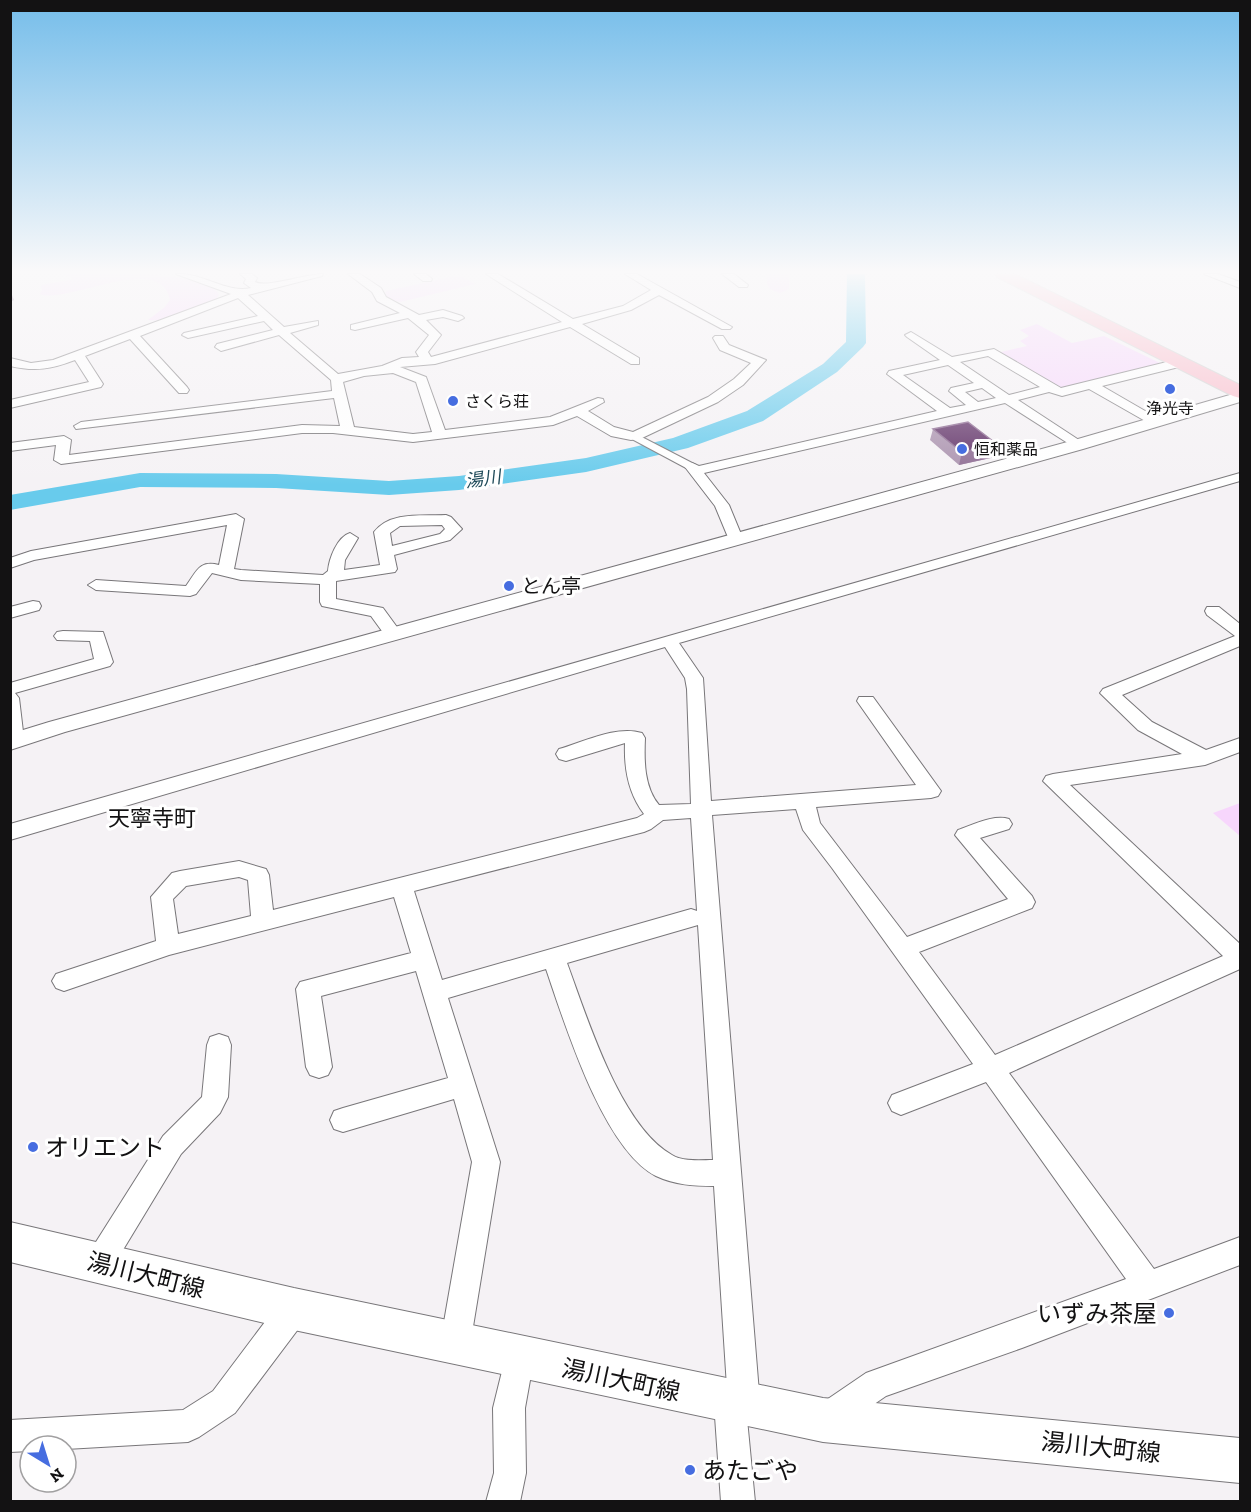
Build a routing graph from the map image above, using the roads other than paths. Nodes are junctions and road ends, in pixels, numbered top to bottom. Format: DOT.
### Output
graph roads {
  1 [pos="108,345"];
  2 [pos="142,345"];
  3 [pos="231,345"];
  4 [pos="296,345"];
  5 [pos="427,345"];
  6 [pos="492,345"];
  7 [pos="607,345"];
  8 [pos="724,345"];
  9 [pos="925,345"];
  10 [pos="1143,345"];
  11 [pos="1163,345"];
  12 [pos="221,347"];
  13 [pos="78,356"];
  14 [pos="427,360"];
  15 [pos="635,361"];
  16 [pos="950,361"];
  17 [pos="10,363"];
  18 [pos="1179,363"];
  19 [pos="387,368"];
  20 [pos="339,379"];
  21 [pos="1240,382"];
  22 [pos="984,384"];
  23 [pos="1091,385"];
  24 [pos="1051,388"];
  25 [pos="183,390"];
  26 [pos="1240,392"];
  27 [pos="339,394"];
  28 [pos="1240,397"];
  29 [pos="1007,399"];
  30 [pos="598,402"];
  31 [pos="10,404"];
  32 [pos="976,406"];
  33 [pos="578,411"];
  34 [pos="948,413"];
  35 [pos="1154,422"];
  36 [pos="81,426"];
  37 [pos="348,432"];
  38 [pos="141,434"];
  39 [pos="440,434"];
  40 [pos="634,436"];
  41 [pos="1077,445"];
  42 [pos="10,447"];
  43 [pos="694,469"];
  44 [pos="1240,477"];
  45 [pos="350,538"];
  46 [pos="735,539"];
  47 [pos="386,552"];
  48 [pos="10,562"];
  49 [pos="226,571"];
  50 [pos="329,579"];
  51 [pos="96,585"];
  52 [pos="33,606"];
  53 [pos="1213,611"];
  54 [pos="10,613"];
  55 [pos="1240,632"];
  56 [pos="393,634"];
  57 [pos="63,636"];
  58 [pos="669,640"];
  59 [pos="1240,640"];
  60 [pos="10,689"];
  61 [pos="10,698"];
  62 [pos="866,701"];
  63 [pos="12,741"];
  64 [pos="1240,745"];
  65 [pos="566,754"];
  66 [pos="1204,758"];
  67 [pos="804,802"];
  68 [pos="701,809"];
  69 [pos="660,812"];
  70 [pos="1002,824"];
  71 [pos="10,832"];
  72 [pos="402,887"];
  73 [pos="691,918"];
  74 [pos="263,921"];
  75 [pos="168,946"];
  76 [pos="903,948"];
  77 [pos="554,958"];
  78 [pos="424,959"];
  79 [pos="1240,959"];
  80 [pos="64,981"];
  81 [pos="434,992"];
  82 [pos="219,1045"];
  83 [pos="319,1067"];
  84 [pos="991,1069"];
  85 [pos="462,1084"];
  86 [pos="901,1102"];
  87 [pos="343,1120"];
  88 [pos="728,1174"];
  89 [pos="10,1242"];
  90 [pos="1240,1251"];
  91 [pos="99,1263"];
  92 [pos="1149,1285"];
  93 [pos="294,1309"];
  94 [pos="455,1345"];
  95 [pos="519,1358"];
  96 [pos="737,1404"];
  97 [pos="823,1420"];
  98 [pos="10,1436"];
  99 [pos="1240,1461"];
  100 [pos="503,1502"];
  101 [pos="738,1502"];
  1 -- 13 [label="street"];
  2 -- 25 [label="street"];
  3 -- 12 [label="street"];
  4 -- 20 [label="street"];
  5 -- 14 [label="street"];
  6 -- 14 [label="street"];
  7 -- 15 [label="street"];
  8 -- 40 [label="street"];
  9 -- 16 [label="street"];
  10 -- 18 [label="main road"];
  11 -- 21 [label="main road"];
  13 -- 17 [label="street"];
  13 -- 31 [label="street"];
  14 -- 19 [label="street"];
  16 -- 22 [label="street"];
  16 -- 24 [label="street"];
  16 -- 34 [label="street"];
  18 -- 23 [label="street"];
  18 -- 26 [label="main road"];
  19 -- 20 [label="street"];
  19 -- 39 [label="street"];
  20 -- 27 [label="street"];
  22 -- 29 [label="street"];
  22 -- 32 [label="street"];
  23 -- 24 [label="street"];
  23 -- 35 [label="street"];
  24 -- 29 [label="street"];
  27 -- 37 [label="street"];
  27 -- 38 [label="street"];
  28 -- 35 [label="street"];
  29 -- 32 [label="street"];
  29 -- 41 [label="street"];
  30 -- 33 [label="street"];
  32 -- 34 [label="street"];
  33 -- 39 [label="street"];
  33 -- 40 [label="street"];
  34 -- 43 [label="street"];
  35 -- 41 [label="street"];
  36 -- 38 [label="street"];
  37 -- 38 [label="street"];
  37 -- 39 [label="street"];
  38 -- 42 [label="street"];
  40 -- 43 [label="street"];
  41 -- 46 [label="street"];
  43 -- 46 [label="street"];
  44 -- 58 [label="street"];
  45 -- 50 [label="street"];
  46 -- 56 [label="street"];
  47 -- 50 [label="street"];
  48 -- 49 [label="street"];
  49 -- 50 [label="street"];
  49 -- 51 [label="street"];
  50 -- 56 [label="street"];
  52 -- 54 [label="street"];
  53 -- 55 [label="street"];
  56 -- 63 [label="street"];
  57 -- 60 [label="street"];
  58 -- 68 [label="street"];
  58 -- 71 [label="street"];
  59 -- 66 [label="street"];
  61 -- 63 [label="street"];
  62 -- 67 [label="street"];
  64 -- 66 [label="street"];
  65 -- 69 [label="street"];
  66 -- 79 [label="street"];
  67 -- 68 [label="street"];
  67 -- 76 [label="street"];
  68 -- 69 [label="street"];
  68 -- 88 [label="street"];
  69 -- 72 [label="street"];
  70 -- 76 [label="street"];
  72 -- 74 [label="street"];
  72 -- 78 [label="street"];
  73 -- 77 [label="street"];
  74 -- 75 [label="street"];
  74 -- 75 [label="street"];
  75 -- 80 [label="street"];
  76 -- 84 [label="street"];
  77 -- 81 [label="street"];
  77 -- 88 [label="street"];
  78 -- 81 [label="street"];
  78 -- 83 [label="street"];
  79 -- 84 [label="street"];
  81 -- 85 [label="street"];
  82 -- 91 [label="street"];
  84 -- 86 [label="street"];
  84 -- 92 [label="street"];
  85 -- 87 [label="street"];
  85 -- 94 [label="street"];
  88 -- 96 [label="street"];
  89 -- 91 [label="main road, 湯川大町線"];
  90 -- 92 [label="street"];
  91 -- 93 [label="main road, 湯川大町線"];
  92 -- 97 [label="street"];
  93 -- 94 [label="main road, 湯川大町線"];
  93 -- 98 [label="street"];
  94 -- 95 [label="main road, 湯川大町線"];
  95 -- 96 [label="main road, 湯川大町線"];
  95 -- 100 [label="street"];
  96 -- 97 [label="main road, 湯川大町線"];
  96 -- 101 [label="street"];
  97 -- 99 [label="main road, 湯川大町線"];
}
